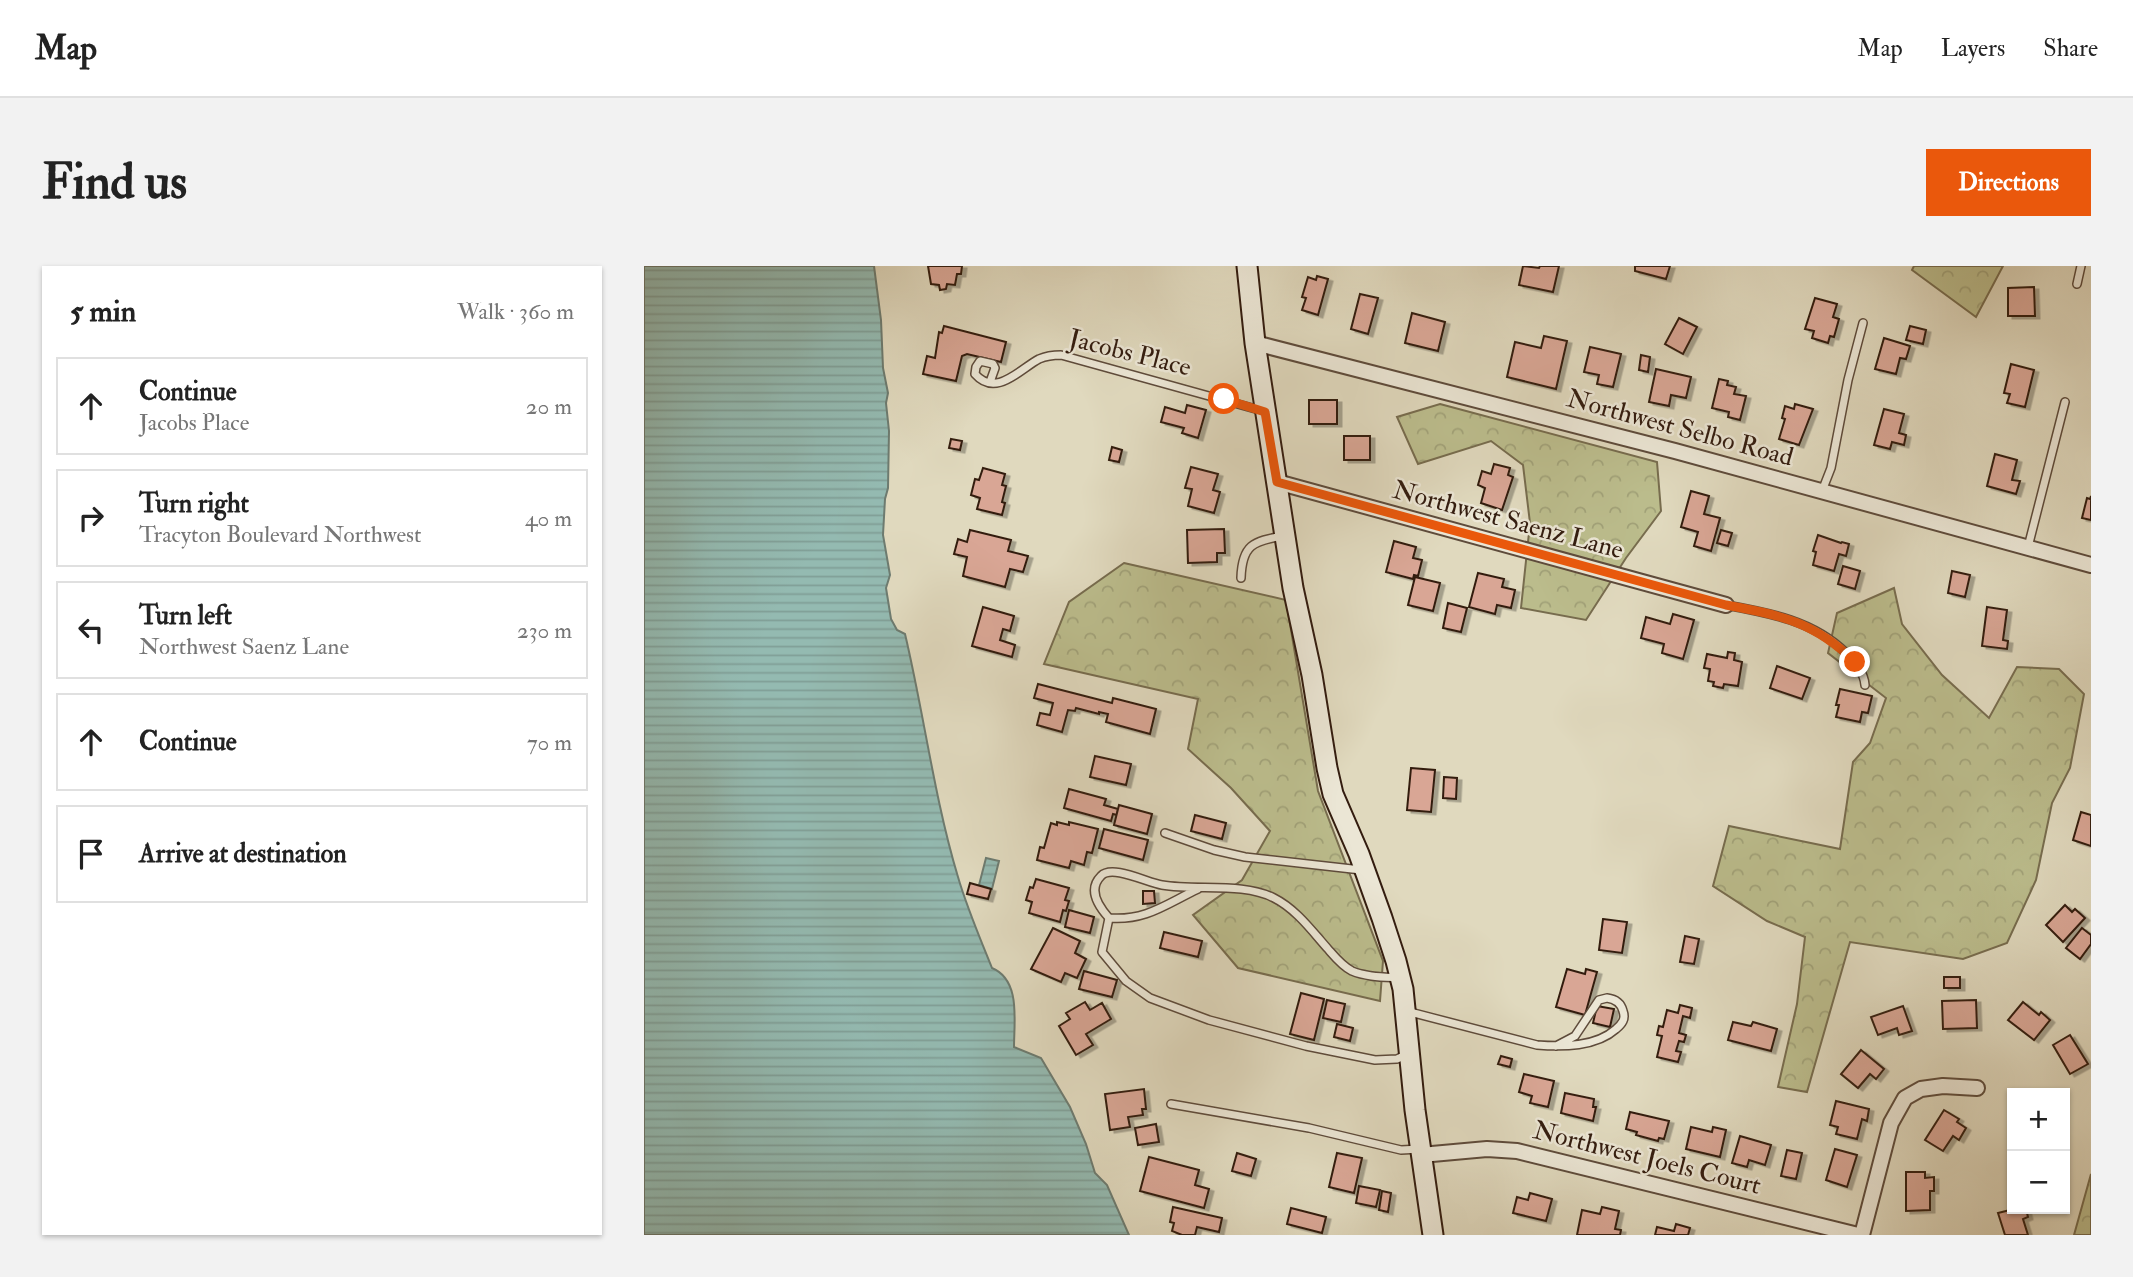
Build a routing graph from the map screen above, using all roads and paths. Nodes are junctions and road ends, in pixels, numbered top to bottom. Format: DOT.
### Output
graph roads {
  1 [pos="1247,266"];
  2 [pos="2081,266"];
  3 [pos="2077,284"];
  4 [pos="1863,323"];
  5 [pos="1255,343"];
  6 [pos="990,382"];
  7 [pos="2065,402"];
  8 [pos="1265,412"];
  9 [pos="1277,482"];
  10 [pos="1822,491"];
  11 [pos="1285,535"];
  12 [pos="2028,548"];
  13 [pos="2091,565"];
  14 [pos="1241,578"];
  15 [pos="1726,605"];
  16 [pos="1865,685"];
  17 [pos="1165,833"];
  18 [pos="1365,871"];
  19 [pos="1198,889"];
  20 [pos="1109,918"];
  21 [pos="1400,978"];
  22 [pos="1405,1011"];
  23 [pos="1556,1046"];
  24 [pos="1410,1052"];
  25 [pos="1978,1088"];
  26 [pos="1171,1104"];
  27 [pos="1421,1152"];
  28 [pos="1433,1235"];
  29 [pos="1860,1235"];
  1 -- 5 [label="main road"];
  2 -- 3 [label="lane"];
  4 -- 10 [label="lane"];
  5 -- 8 [label="main road"];
  5 -- 10 [label="street, Northwest Selbo Road"];
  6 -- 8 [label="lane, Jacobs Place"];
  7 -- 12 [label="lane"];
  8 -- 9 [label="main road"];
  9 -- 11 [label="main road"];
  9 -- 15 [label="street, Northwest Saenz Lane"];
  10 -- 12 [label="street, Northwest Selbo Road"];
  11 -- 14 [label="lane"];
  11 -- 18 [label="main road"];
  12 -- 13 [label="street, Northwest Selbo Road"];
  15 -- 16 [label="lane"];
  17 -- 18 [label="lane"];
  18 -- 21 [label="main road"];
  19 -- 20 [label="lane"];
  19 -- 20 [label="lane"];
  19 -- 21 [label="lane"];
  20 -- 24 [label="lane"];
  21 -- 22 [label="main road"];
  22 -- 23 [label="lane"];
  22 -- 24 [label="main road"];
  23 -- 23 [label="lane"];
  24 -- 27 [label="main road"];
  25 -- 29 [label="street"];
  26 -- 27 [label="lane"];
  27 -- 28 [label="main road"];
  27 -- 29 [label="street, Northwest Joels Court"];
}
